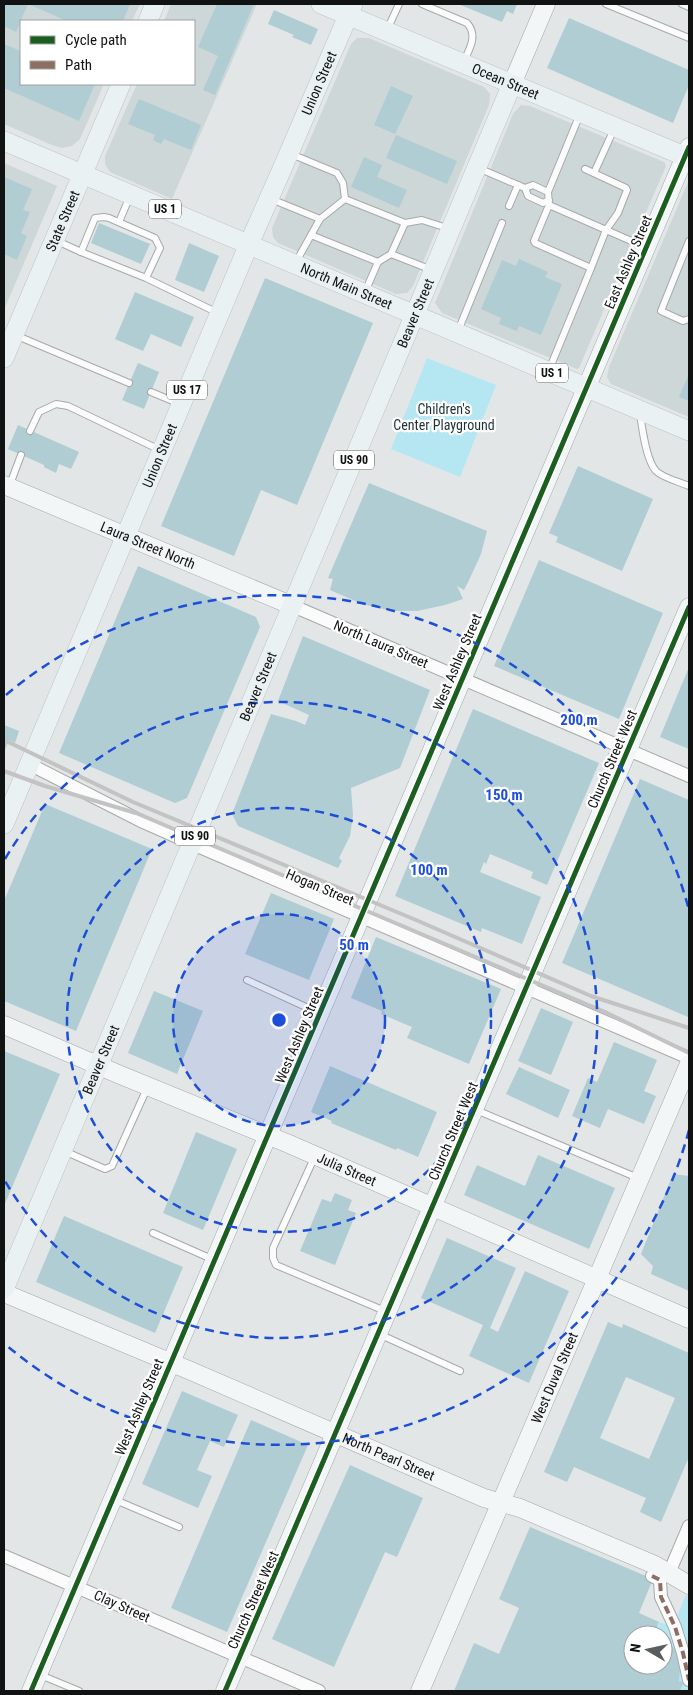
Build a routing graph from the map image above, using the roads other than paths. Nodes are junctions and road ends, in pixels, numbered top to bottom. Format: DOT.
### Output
graph roads {
  1 [pos="155,4"];
  2 [pos="321,4"];
  3 [pos="399,4"];
  4 [pos="422,4"];
  5 [pos="546,4"];
  6 [pos="606,4"];
  7 [pos="682,4"];
  8 [pos="689,7"];
  9 [pos="350,9"];
  10 [pos="148,20"];
  11 [pos="386,32"];
  12 [pos="689,38"];
  13 [pos="462,64"];
  14 [pos="512,84"];
  15 [pos="121,85"];
  16 [pos="580,113"];
  17 [pos="614,127"];
  18 [pos="4,141"];
  19 [pos="289,153"];
  20 [pos="688,154"];
  21 [pos="477,168"];
  22 [pos="585,169"];
  23 [pos="594,173"];
  24 [pos="82,174"];
  25 [pos="518,185"];
  26 [pos="525,188"];
  27 [pos="548,192"];
  28 [pos="130,194"];
  29 [pos="270,198"];
  30 [pos="345,199"];
  31 [pos="549,202"];
  32 [pos="509,206"];
  33 [pos="320,219"];
  34 [pos="118,222"];
  35 [pos="405,223"];
  36 [pos="502,223"];
  37 [pos="451,230"];
  38 [pos="606,230"];
  39 [pos="311,235"];
  40 [pos="54,240"];
  41 [pos="689,241"];
  42 [pos="248,244"];
  43 [pos="646,248"];
  44 [pos="80,252"];
  45 [pos="391,254"];
  46 [pos="378,262"];
  47 [pos="295,264"];
  48 [pos="590,268"];
  49 [pos="434,270"];
  50 [pos="146,278"];
  51 [pos="365,293"];
  52 [pos="219,314"];
  53 [pos="415,314"];
  54 [pos="689,319"];
  55 [pos="458,332"];
  56 [pos="14,335"];
  57 [pos="4,358"];
  58 [pos="548,371"];
  59 [pos="130,383"];
  60 [pos="587,387"];
  61 [pos="151,392"];
  62 [pos="181,405"];
  63 [pos="640,410"];
  64 [pos="30,431"];
  65 [pos="689,431"];
  66 [pos="161,450"];
  67 [pos="20,455"];
  68 [pos="6,486"];
  69 [pos="689,486"];
  70 [pos="125,537"];
  71 [pos="292,606"];
  72 [pos="689,608"];
  73 [pos="462,679"];
  74 [pos="628,750"];
  75 [pos="29,764"];
  76 [pos="689,776"];
  77 [pos="4,824"];
  78 [pos="192,844"];
  79 [pos="362,916"];
  80 [pos="247,980"];
  81 [pos="527,987"];
  82 [pos="320,1014"];
  83 [pos="4,1025"];
  84 [pos="689,1058"];
  85 [pos="689,1064"];
  86 [pos="98,1066"];
  87 [pos="148,1086"];
  88 [pos="475,1110"];
  89 [pos="268,1135"];
  90 [pos="63,1150"];
  91 [pos="315,1155"];
  92 [pos="640,1179"];
  93 [pos="434,1207"];
  94 [pos="153,1233"];
  95 [pos="215,1260"];
  96 [pos="597,1278"];
  97 [pos="4,1289"];
  98 [pos="4,1293"];
  99 [pos="388,1312"];
  100 [pos="689,1319"];
  101 [pos="379,1334"];
  102 [pos="171,1363"];
  103 [pos="460,1371"];
  104 [pos="337,1434"];
  105 [pos="112,1499"];
  106 [pos="501,1503"];
  107 [pos="689,1526"];
  108 [pos="179,1527"];
  109 [pos="4,1556"];
  110 [pos="669,1573"];
  111 [pos="652,1576"];
  112 [pos="689,1585"];
  113 [pos="75,1586"];
  114 [pos="240,1658"];
  115 [pos="38,1674"];
  116 [pos="689,1680"];
  117 [pos="31,1691"];
  118 [pos="79,1691"];
  119 [pos="225,1691"];
  120 [pos="319,1691"];
  121 [pos="420,1691"];
  1 -- 10 [label="main road"];
  2 -- 9 [label="main road, Ocean Street"];
  3 -- 11 [label="lane"];
  4 -- 13 [label="lane"];
  5 -- 14 [label="street"];
  6 -- 12 [label="lane"];
  7 -- 8 [label="lane"];
  9 -- 11 [label="main road, Ocean Street"];
  9 -- 19 [label="main road, Union Street / US 17"];
  11 -- 13 [label="main road, Ocean Street"];
  13 -- 14 [label="main road, Ocean Street"];
  14 -- 16 [label="main road, Ocean Street"];
  14 -- 21 [label="main road, Beaver Street / US 90"];
  15 -- 24 [label="main road, State Street"];
  16 -- 17 [label="main road, Ocean Street"];
  16 -- 27 [label="lane"];
  17 -- 20 [label="main road, Ocean Street"];
  17 -- 23 [label="lane"];
  18 -- 24 [label="main road, North Main Street / US 1"];
  19 -- 29 [label="main road, Union Street / US 17"];
  19 -- 30 [label="lane"];
  20 -- 43 [label="street, East Ashley Street"];
  21 -- 25 [label="lane"];
  21 -- 37 [label="main road, Beaver Street / US 90"];
  22 -- 23 [label="lane"];
  23 -- 38 [label="lane"];
  24 -- 28 [label="main road, North Main Street / US 1"];
  24 -- 40 [label="main road, State Street"];
  25 -- 26 [label="lane"];
  25 -- 32 [label="lane"];
  26 -- 27 [label="lane"];
  26 -- 31 [label="lane"];
  27 -- 31 [label="lane"];
  28 -- 34 [label="lane"];
  28 -- 42 [label="main road, North Main Street / US 1"];
  29 -- 33 [label="lane"];
  29 -- 42 [label="main road, Union Street / US 17"];
  30 -- 33 [label="lane"];
  30 -- 35 [label="lane"];
  31 -- 38 [label="lane"];
  31 -- 48 [label="lane"];
  33 -- 39 [label="lane"];
  34 -- 44 [label="lane"];
  34 -- 50 [label="lane"];
  35 -- 37 [label="lane"];
  35 -- 45 [label="lane"];
  36 -- 55 [label="lane"];
  37 -- 49 [label="main road, Beaver Street / US 90"];
  38 -- 43 [label="lane"];
  38 -- 48 [label="lane"];
  39 -- 46 [label="lane"];
  39 -- 47 [label="lane"];
  40 -- 44 [label="lane"];
  40 -- 56 [label="main road, State Street"];
  41 -- 54 [label="lane"];
  42 -- 47 [label="main road, North Main Street / US 1"];
  42 -- 52 [label="main road, Union Street / US 17"];
  43 -- 60 [label="street, East Ashley Street"];
  44 -- 50 [label="lane"];
  45 -- 46 [label="lane"];
  45 -- 49 [label="lane"];
  46 -- 51 [label="lane"];
  47 -- 51 [label="main road, North Main Street / US 1"];
  48 -- 58 [label="lane"];
  49 -- 53 [label="main road, Beaver Street / US 90"];
  50 -- 52 [label="lane"];
  51 -- 53 [label="main road, North Main Street / US 1"];
  52 -- 62 [label="main road, Union Street / US 17"];
  53 -- 55 [label="main road, North Main Street / US 1"];
  53 -- 71 [label="main road, Beaver Street / US 90"];
  55 -- 58 [label="main road, North Main Street / US 1"];
  56 -- 57 [label="main road, State Street"];
  56 -- 59 [label="lane"];
  58 -- 60 [label="main road, North Main Street / US 1"];
  60 -- 63 [label="main road, North Main Street / US 1"];
  60 -- 73 [label="street, West Ashley Street"];
  61 -- 62 [label="lane"];
  62 -- 66 [label="main road, Union Street / US 17"];
  63 -- 65 [label="main road, North Main Street / US 1"];
  63 -- 69 [label="lane"];
  64 -- 66 [label="lane"];
  66 -- 70 [label="main road, Union Street / US 17"];
  67 -- 68 [label="lane"];
  68 -- 70 [label="street, Laura Street North"];
  70 -- 71 [label="street, Laura Street North"];
  70 -- 75 [label="main road, Union Street / US 17"];
  71 -- 73 [label="street, North Laura Street"];
  71 -- 78 [label="main road, Beaver Street / US 90"];
  72 -- 74 [label="street, Church Street West"];
  73 -- 74 [label="street, North Laura Street"];
  73 -- 79 [label="street, West Ashley Street"];
  74 -- 76 [label="street, North Laura Street"];
  74 -- 81 [label="street, Church Street West"];
  75 -- 77 [label="main road, Union Street / US 17"];
  75 -- 78 [label="street, Hogan Street"];
  78 -- 79 [label="street, Hogan Street"];
  78 -- 86 [label="main road, Beaver Street / US 90"];
  79 -- 81 [label="street, Hogan Street"];
  79 -- 82 [label="street, West Ashley Street"];
  80 -- 82 [label="lane"];
  81 -- 84 [label="street, Hogan Street"];
  81 -- 88 [label="street, Church Street West"];
  82 -- 89 [label="street, West Ashley Street"];
  83 -- 86 [label="street, Julia Street"];
  85 -- 92 [label="street, West Duval Street"];
  86 -- 87 [label="street, Julia Street"];
  86 -- 90 [label="main road, Beaver Street / US 90"];
  87 -- 89 [label="street, Julia Street"];
  87 -- 90 [label="lane"];
  88 -- 92 [label="lane"];
  88 -- 93 [label="street, Church Street West"];
  89 -- 91 [label="street, Julia Street"];
  89 -- 95 [label="street, West Ashley Street"];
  90 -- 97 [label="main road, Beaver Street / US 90"];
  91 -- 93 [label="street, Julia Street"];
  91 -- 99 [label="lane"];
  92 -- 96 [label="street, West Duval Street"];
  93 -- 96 [label="street, Julia Street"];
  93 -- 99 [label="street, Church Street West"];
  94 -- 95 [label="lane"];
  95 -- 102 [label="street, West Ashley Street"];
  96 -- 100 [label="street, Julia Street"];
  96 -- 106 [label="street, West Duval Street"];
  98 -- 102 [label="street, North Pearl Street"];
  99 -- 101 [label="street, Church Street West"];
  101 -- 103 [label="lane"];
  101 -- 104 [label="street, Church Street West"];
  102 -- 104 [label="street, North Pearl Street"];
  102 -- 105 [label="street, West Ashley Street"];
  104 -- 106 [label="street, North Pearl Street"];
  104 -- 114 [label="street, Church Street West"];
  105 -- 108 [label="lane"];
  105 -- 113 [label="street, West Ashley Street"];
  106 -- 110 [label="street, North Pearl Street"];
  106 -- 121 [label="street, West Duval Street"];
  107 -- 110 [label="street"];
  109 -- 113 [label="street, Clay Street"];
  110 -- 112 [label="street, North Pearl Street"];
  111 -- 116 [label="street"];
  113 -- 114 [label="street, Clay Street"];
  113 -- 115 [label="street, West Ashley Street"];
  114 -- 119 [label="street, Church Street West"];
  114 -- 120 [label="street, Clay Street"];
  115 -- 117 [label="street, West Ashley Street"];
  115 -- 118 [label="lane"];
}
